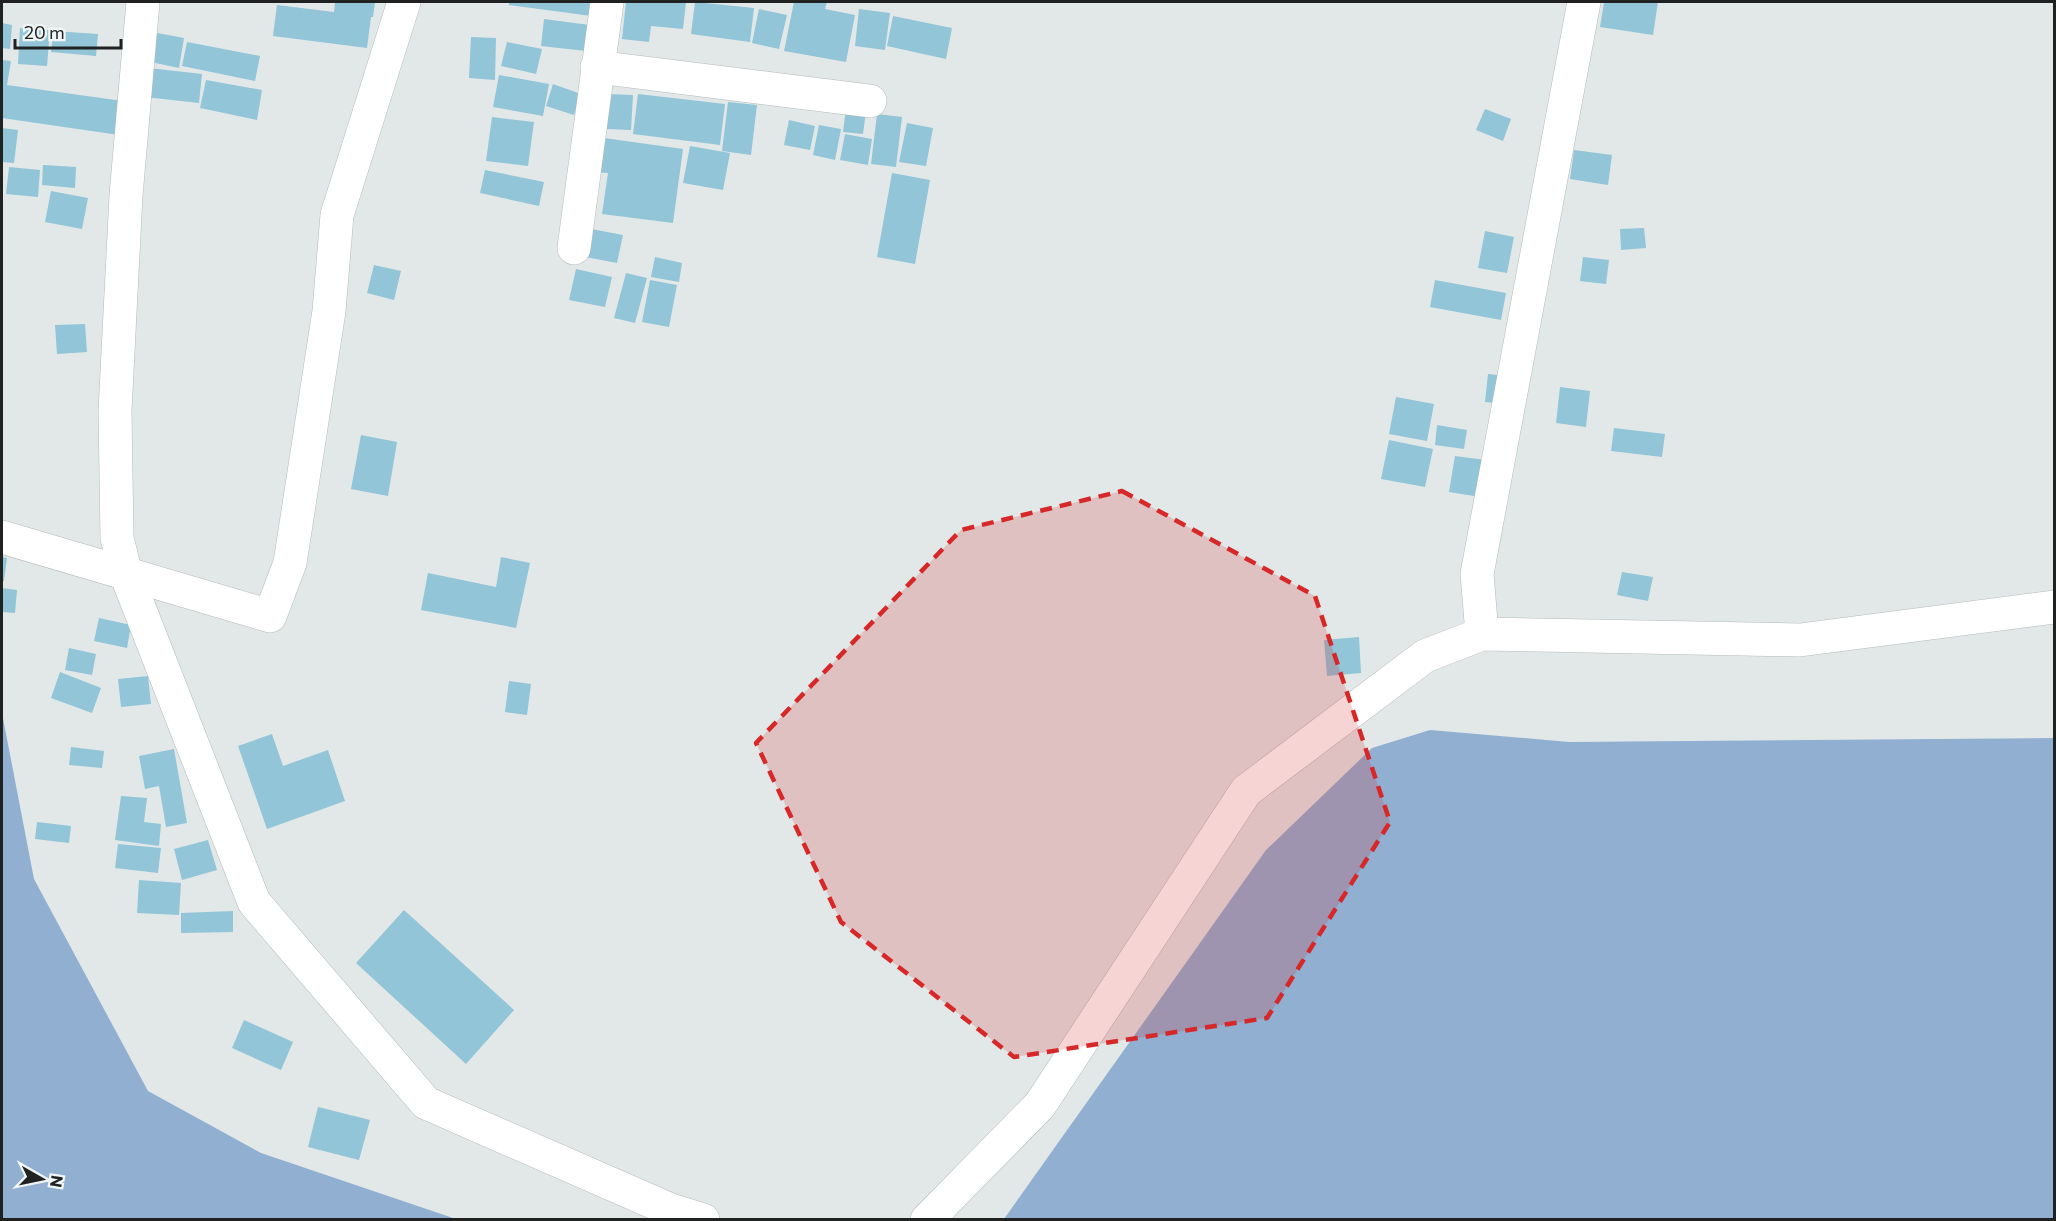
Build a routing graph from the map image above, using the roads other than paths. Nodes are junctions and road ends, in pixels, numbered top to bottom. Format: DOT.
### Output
graph roads {
  1 [pos="143,2"];
  2 [pos="404,2"];
  3 [pos="607,2"];
  4 [pos="1584,2"];
  5 [pos="597,67"];
  6 [pos="870,101"];
  7 [pos="574,248"];
  8 [pos="2,537"];
  9 [pos="126,574"];
  10 [pos="2055,607"];
  11 [pos="1482,634"];
  12 [pos="703,1220"];
  13 [pos="927,1220"];
  1 -- 9 [label="street"];
  2 -- 9 [label="street"];
  3 -- 5 [label="street"];
  4 -- 11 [label="street"];
  5 -- 6 [label="street"];
  5 -- 7 [label="street"];
  8 -- 9 [label="street"];
  9 -- 12 [label="street"];
  10 -- 11 [label="street"];
  11 -- 13 [label="street"];
}
